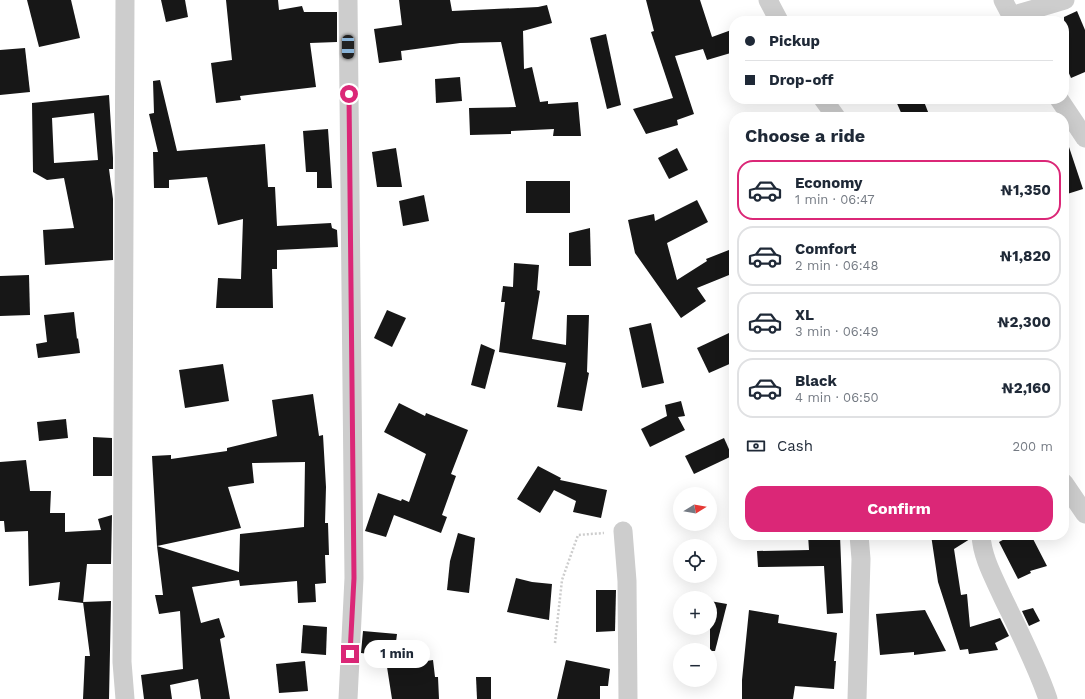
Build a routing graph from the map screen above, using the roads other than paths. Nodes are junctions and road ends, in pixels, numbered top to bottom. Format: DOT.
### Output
graph roads {
  1 [pos="125,0"];
  2 [pos="348,0"];
  3 [pos="768,0"];
  4 [pos="1065,0"];
  5 [pos="1009,12"];
  6 [pos="776,16"];
  7 [pos="1069,114"];
  8 [pos="1085,138"];
  9 [pos="1069,490"];
  10 [pos="1085,514"];
  11 [pos="623,531"];
  12 [pos="860,540"];
  13 [pos="981,540"];
  14 [pos="125,699"];
  15 [pos="348,699"];
  16 [pos="628,699"];
  17 [pos="857,699"];
  18 [pos="1048,699"];
  1 -- 14 [label="street"];
  2 -- 15 [label="street"];
  3 -- 6 [label="street"];
  4 -- 5 [label="street"];
  7 -- 8 [label="street"];
  9 -- 10 [label="street"];
  11 -- 16 [label="street"];
  12 -- 17 [label="street"];
  13 -- 18 [label="street"];
}
